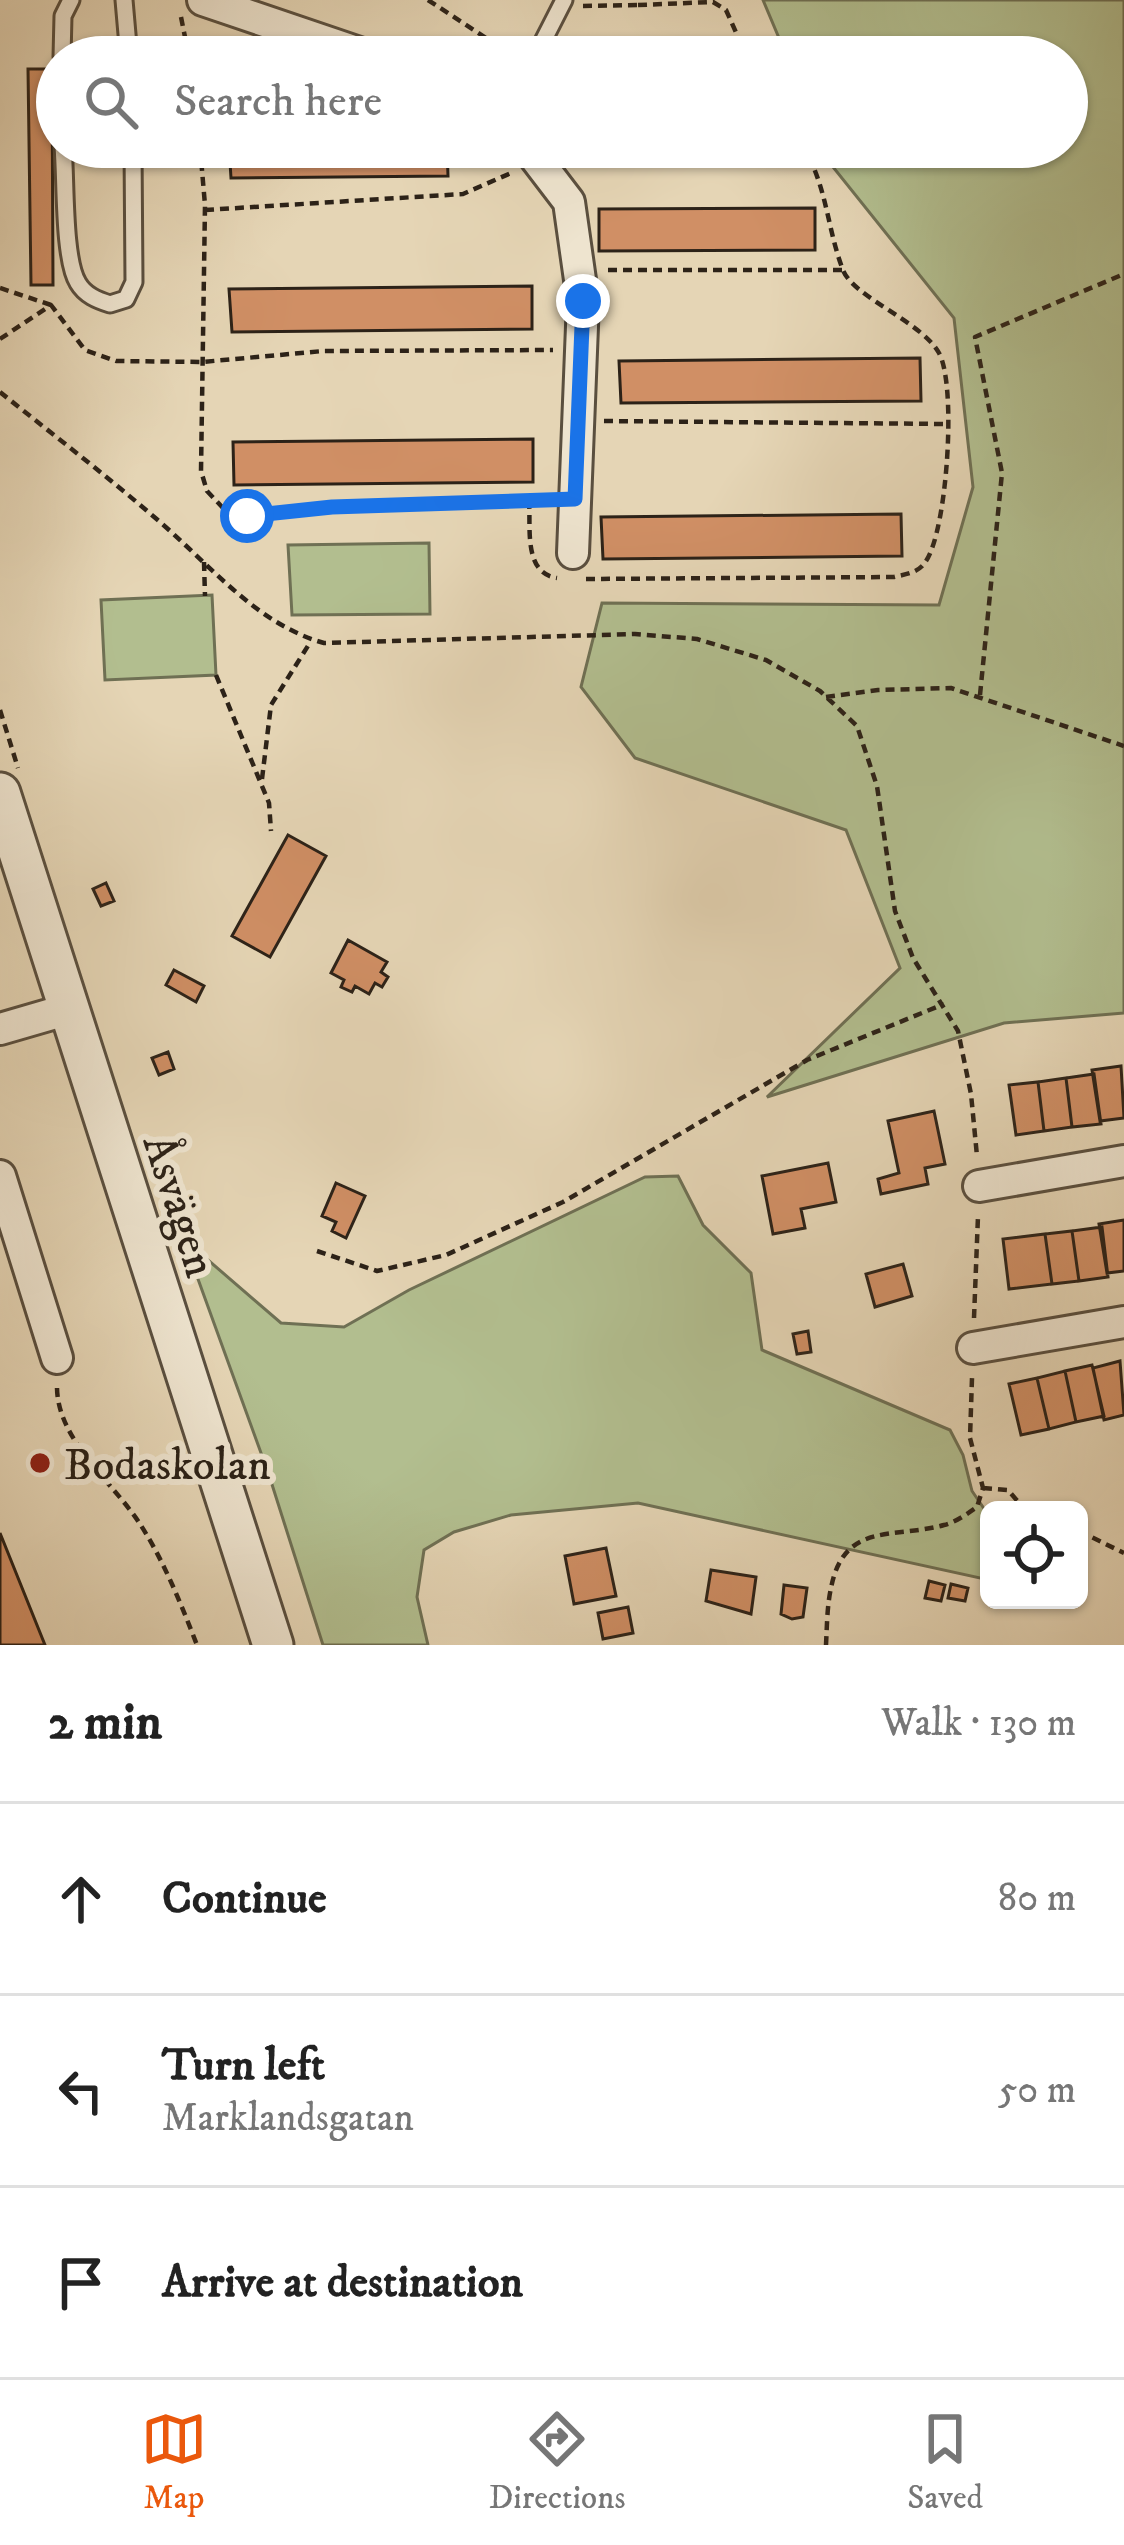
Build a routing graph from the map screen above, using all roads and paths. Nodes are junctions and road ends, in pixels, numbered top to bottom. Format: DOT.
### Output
graph roads {
  1 [pos="71,0"];
  2 [pos="124,0"];
  3 [pos="428,0"];
  4 [pos="562,3"];
  5 [pos="638,3"];
  6 [pos="191,6"];
  7 [pos="63,36"];
  8 [pos="127,36"];
  9 [pos="190,36"];
  10 [pos="297,36"];
  11 [pos="483,36"];
  12 [pos="546,36"];
  13 [pos="738,36"];
  14 [pos="64,168"];
  15 [pos="133,168"];
  16 [pos="202,168"];
  17 [pos="507,168"];
  18 [pos="543,168"];
  19 [pos="812,168"];
  20 [pos="205,209"];
  21 [pos="579,270"];
  22 [pos="843,270"];
  23 [pos="1124,274"];
  24 [pos="0,288"];
  25 [pos="51,305"];
  26 [pos="0,339"];
  27 [pos="581,350"];
  28 [pos="202,362"];
  29 [pos="0,392"];
  30 [pos="578,421"];
  31 [pos="947,424"];
  32 [pos="575,499"];
  33 [pos="530,500"];
  34 [pos="204,562"];
  35 [pos="574,570"];
  36 [pos="205,596"];
  37 [pos="312,640"];
  38 [pos="216,675"];
  39 [pos="980,695"];
  40 [pos="826,697"];
  41 [pos="1124,746"];
  42 [pos="262,785"];
  43 [pos="0,793"];
  44 [pos="271,831"];
  45 [pos="944,1004"];
  46 [pos="69,1009"];
  47 [pos="0,1029"];
  48 [pos="1124,1161"];
  49 [pos="2,1184"];
  50 [pos="979,1186"];
  51 [pos="317,1251"];
  52 [pos="1124,1322"];
  53 [pos="973,1348"];
  54 [pos="57,1358"];
  55 [pos="983,1487"];
  56 [pos="1017,1501"];
  57 [pos="1088,1535"];
  58 [pos="1124,1553"];
  59 [pos="196,1645"];
  60 [pos="273,1645"];
  61 [pos="826,1645"];
  1 -- 7 [label="lane"];
  2 -- 8 [label="lane"];
  3 -- 11 [label="path"];
  4 -- 5 [label="path"];
  4 -- 12 [label="lane"];
  5 -- 13 [label="path"];
  6 -- 9 [label="path"];
  6 -- 10 [label="street"];
  14 -- 15 [label="lane"];
  16 -- 20 [label="path"];
  17 -- 20 [label="path"];
  18 -- 21 [label="street"];
  19 -- 22 [label="path"];
  20 -- 28 [label="path"];
  21 -- 22 [label="path"];
  21 -- 27 [label="street"];
  22 -- 31 [label="path"];
  23 -- 39 [label="path"];
  24 -- 25 [label="path"];
  25 -- 26 [label="path"];
  25 -- 28 [label="path"];
  27 -- 28 [label="path"];
  27 -- 30 [label="street"];
  28 -- 33 [label="path"];
  29 -- 34 [label="path"];
  30 -- 31 [label="path"];
  30 -- 32 [label="street"];
  31 -- 35 [label="path"];
  32 -- 33 [label="path"];
  32 -- 35 [label="street"];
  33 -- 35 [label="path"];
  34 -- 36 [label="path"];
  34 -- 37 [label="path"];
  37 -- 40 [label="path"];
  37 -- 42 [label="path"];
  38 -- 42 [label="path"];
  39 -- 40 [label="path"];
  39 -- 41 [label="path"];
  40 -- 45 [label="path"];
  42 -- 44 [label="path"];
  43 -- 46 [label="street, Åsvägen"];
  45 -- 50 [label="path"];
  45 -- 51 [label="path"];
  46 -- 47 [label="street"];
  46 -- 60 [label="street, Åsvägen"];
  48 -- 50 [label="street"];
  49 -- 54 [label="street"];
  50 -- 53 [label="path"];
  52 -- 53 [label="street"];
  53 -- 55 [label="path"];
  54 -- 59 [label="path"];
  55 -- 56 [label="path"];
  55 -- 61 [label="path"];
  57 -- 58 [label="path"];
}
